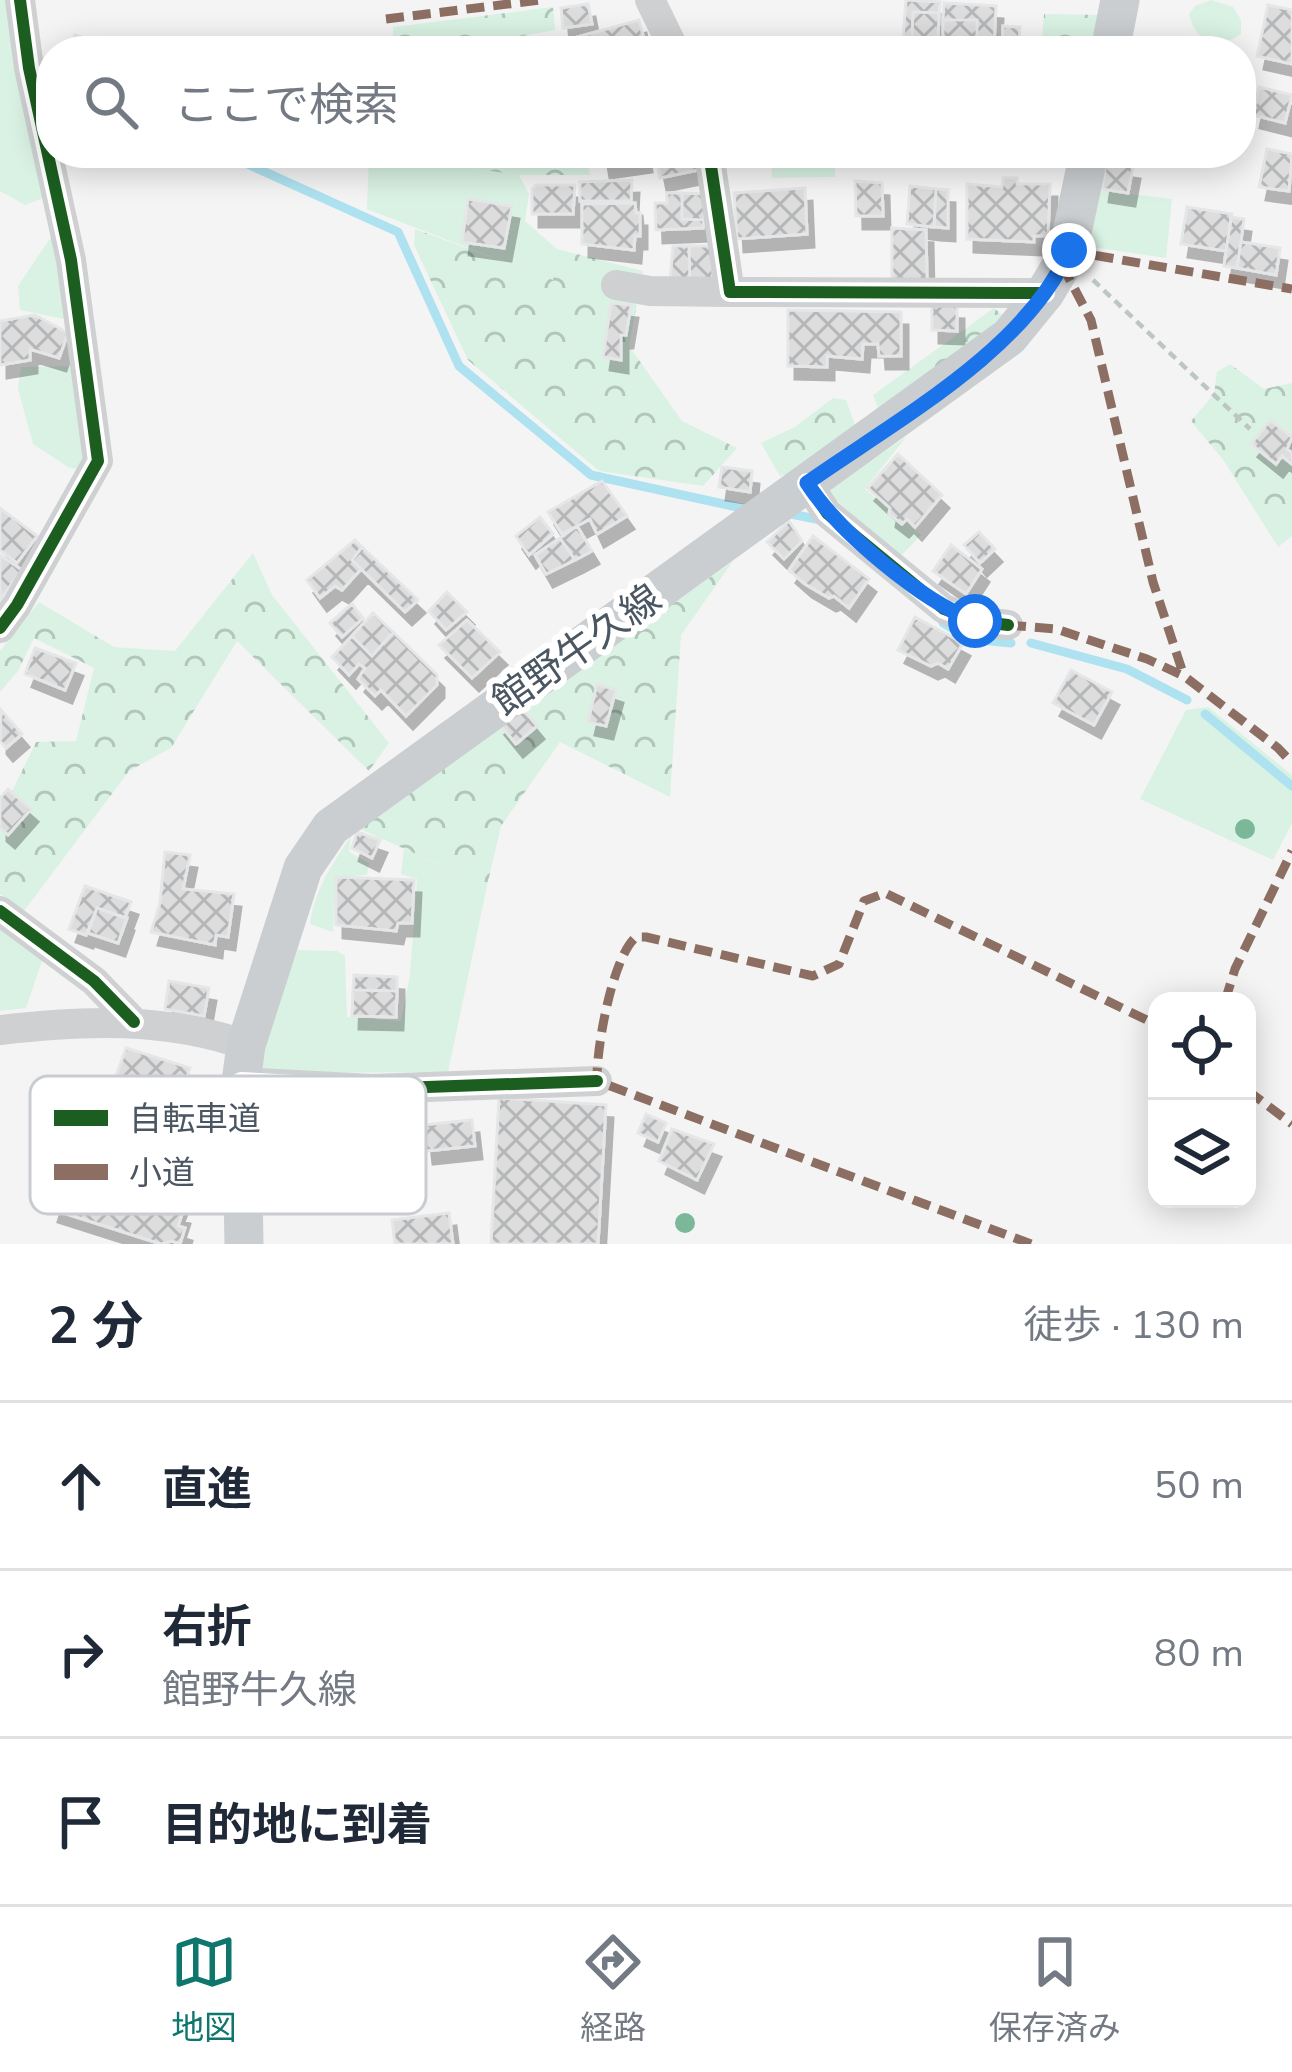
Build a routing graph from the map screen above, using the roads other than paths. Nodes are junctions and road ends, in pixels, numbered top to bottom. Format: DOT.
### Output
graph roads {
  1 [pos="20,0"];
  2 [pos="650,0"];
  3 [pos="1120,0"];
  4 [pos="668,36"];
  5 [pos="1112,36"];
  6 [pos="36,104"];
  7 [pos="50,168"];
  8 [pos="711,168"];
  9 [pos="1086,168"];
  10 [pos="616,285"];
  11 [pos="730,292"];
  12 [pos="1045,293"];
  13 [pos="807,483"];
  14 [pos="1008,626"];
  15 [pos="0,628"];
  16 [pos="0,911"];
  17 [pos="134,1022"];
  18 [pos="0,1030"];
  19 [pos="243,1064"];
  20 [pos="243,1076"];
  21 [pos="305,1076"];
  22 [pos="597,1081"];
  23 [pos="426,1086"];
  24 [pos="244,1214"];
  25 [pos="244,1244"];
  1 -- 6 [label="street"];
  2 -- 4 [label="street"];
  3 -- 5 [label="main road"];
  7 -- 15 [label="street"];
  8 -- 11 [label="street"];
  9 -- 12 [label="main road, 館野牛久線"];
  10 -- 11 [label="street"];
  11 -- 12 [label="street"];
  12 -- 13 [label="main road, 館野牛久線"];
  13 -- 14 [label="street"];
  13 -- 19 [label="main road, 館野牛久線"];
  16 -- 17 [label="street"];
  17 -- 18 [label="street"];
  17 -- 19 [label="street"];
  19 -- 20 [label="main road, 館野牛久線"];
  19 -- 21 [label="street"];
  22 -- 23 [label="street"];
  24 -- 25 [label="main road, 館野牛久線"];
}
